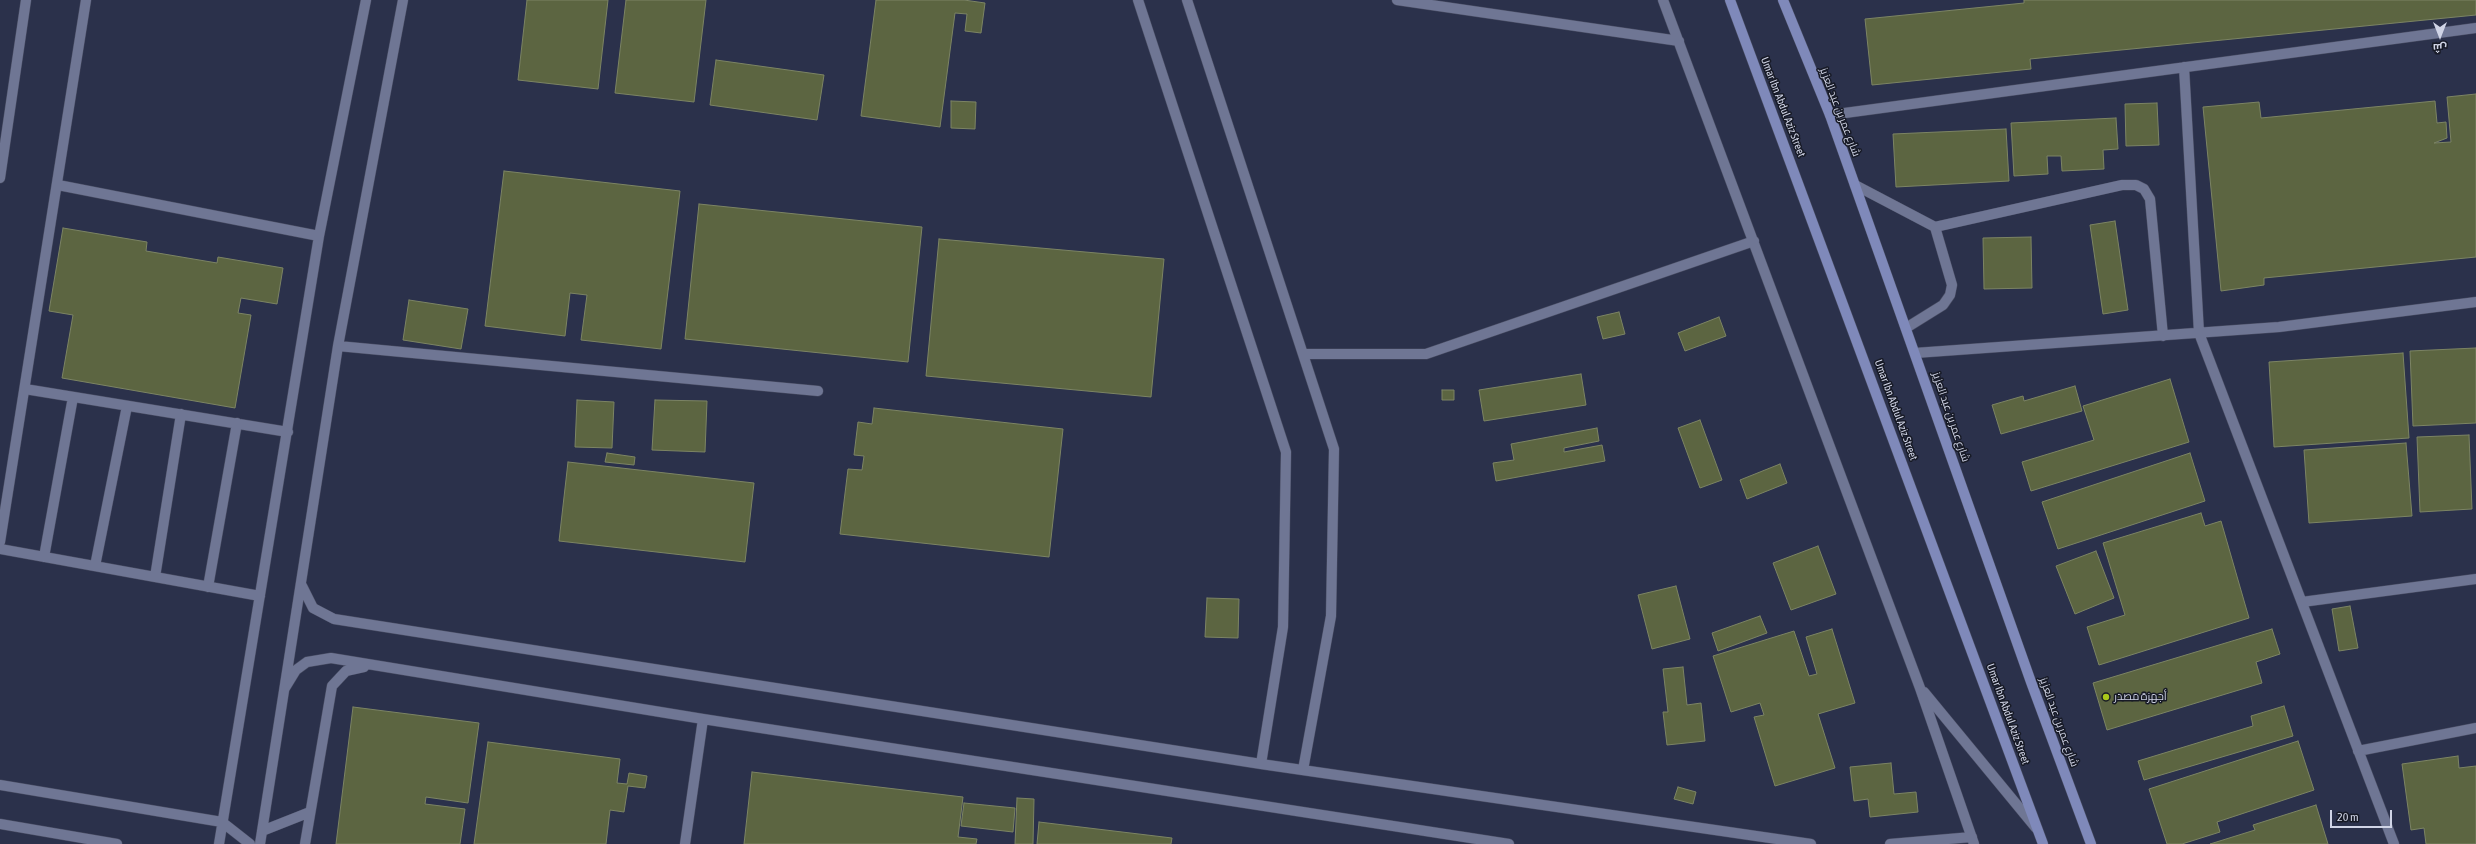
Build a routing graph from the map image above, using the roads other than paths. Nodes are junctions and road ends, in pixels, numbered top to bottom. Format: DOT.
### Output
graph roads {
  1 [pos="26,0"];
  2 [pos="86,0"];
  3 [pos="366,0"];
  4 [pos="403,0"];
  5 [pos="1138,0"];
  6 [pos="1187,0"];
  7 [pos="1397,0"];
  8 [pos="1664,0"];
  9 [pos="1730,0"];
  10 [pos="1784,0"];
  11 [pos="2476,28"];
  12 [pos="1679,41"];
  13 [pos="2184,67"];
  14 [pos="1830,115"];
  15 [pos="0,178"];
  16 [pos="58,184"];
  17 [pos="1855,184"];
  18 [pos="1935,226"];
  19 [pos="319,236"];
  20 [pos="1754,241"];
  21 [pos="2476,302"];
  22 [pos="1906,328"];
  23 [pos="2199,333"];
  24 [pos="2163,336"];
  25 [pos="338,346"];
  26 [pos="1915,353"];
  27 [pos="1303,354"];
  28 [pos="25,389"];
  29 [pos="818,391"];
  30 [pos="73,397"];
  31 [pos="127,406"];
  32 [pos="181,414"];
  33 [pos="237,423"];
  34 [pos="288,432"];
  35 [pos="0,542"];
  36 [pos="0,549"];
  37 [pos="44,557"];
  38 [pos="95,566"];
  39 [pos="155,577"];
  40 [pos="2476,579"];
  41 [pos="302,586"];
  42 [pos="208,587"];
  43 [pos="260,596"];
  44 [pos="2302,602"];
  45 [pos="374,666"];
  46 [pos="285,688"];
  47 [pos="1920,688"];
  48 [pos="703,719"];
  49 [pos="2476,728"];
  50 [pos="2358,750"];
  51 [pos="1261,764"];
  52 [pos="1303,770"];
  53 [pos="0,785"];
  54 [pos="310,812"];
  55 [pos="222,822"];
  56 [pos="0,824"];
  57 [pos="2037,829"];
  58 [pos="262,831"];
  59 [pos="1973,840"];
  60 [pos="117,844"];
  61 [pos="219,844"];
  62 [pos="250,844"];
  63 [pos="260,844"];
  64 [pos="305,844"];
  65 [pos="685,844"];
  66 [pos="1509,844"];
  67 [pos="1811,844"];
  68 [pos="1890,844"];
  69 [pos="2043,844"];
  70 [pos="2091,844"];
  71 [pos="2394,844"];
  1 -- 15 [label="street"];
  2 -- 16 [label="street"];
  3 -- 19 [label="street"];
  4 -- 25 [label="street"];
  5 -- 51 [label="street"];
  6 -- 27 [label="street"];
  7 -- 12 [label="street"];
  8 -- 12 [label="street"];
  9 -- 57 [label="main road, Umar Ibn Abdul Aziz Street"];
  10 -- 14 [label="main road, شارع عمر بن عبد العزيز"];
  11 -- 13 [label="street"];
  12 -- 20 [label="street"];
  13 -- 14 [label="street"];
  13 -- 23 [label="street"];
  14 -- 17 [label="main road, شارع عمر بن عبد العزيز"];
  16 -- 19 [label="street"];
  16 -- 28 [label="street"];
  17 -- 18 [label="street"];
  17 -- 22 [label="main road, شارع عمر بن عبد العزيز"];
  18 -- 22 [label="street"];
  18 -- 24 [label="street"];
  19 -- 34 [label="street"];
  20 -- 27 [label="street"];
  20 -- 47 [label="street"];
  21 -- 23 [label="street"];
  22 -- 26 [label="main road, شارع عمر بن عبد العزيز"];
  23 -- 24 [label="street"];
  23 -- 44 [label="street"];
  24 -- 26 [label="street"];
  25 -- 29 [label="street"];
  25 -- 41 [label="street"];
  26 -- 70 [label="main road, شارع عمر بن عبد العزيز"];
  27 -- 52 [label="street"];
  28 -- 30 [label="street"];
  28 -- 35 [label="street"];
  30 -- 31 [label="street"];
  30 -- 37 [label="street"];
  31 -- 32 [label="street"];
  31 -- 38 [label="street"];
  32 -- 33 [label="street"];
  32 -- 39 [label="street"];
  33 -- 34 [label="street"];
  33 -- 42 [label="street"];
  34 -- 43 [label="street"];
  36 -- 37 [label="street"];
  37 -- 38 [label="street"];
  38 -- 39 [label="street"];
  39 -- 42 [label="street"];
  40 -- 44 [label="street"];
  41 -- 46 [label="street"];
  41 -- 51 [label="street"];
  42 -- 43 [label="street"];
  43 -- 55 [label="street"];
  44 -- 50 [label="street"];
  45 -- 46 [label="street"];
  45 -- 48 [label="street"];
  45 -- 54 [label="street"];
  46 -- 58 [label="street"];
  47 -- 57 [label="street"];
  47 -- 59 [label="street"];
  48 -- 65 [label="street"];
  48 -- 66 [label="street"];
  49 -- 50 [label="street"];
  50 -- 71 [label="street"];
  51 -- 52 [label="street"];
  52 -- 67 [label="street"];
  53 -- 55 [label="street"];
  54 -- 58 [label="street"];
  54 -- 64 [label="street"];
  55 -- 61 [label="street"];
  55 -- 62 [label="street"];
  56 -- 60 [label="street"];
  57 -- 69 [label="main road"];
  58 -- 63 [label="street"];
  59 -- 68 [label="street"];
}
